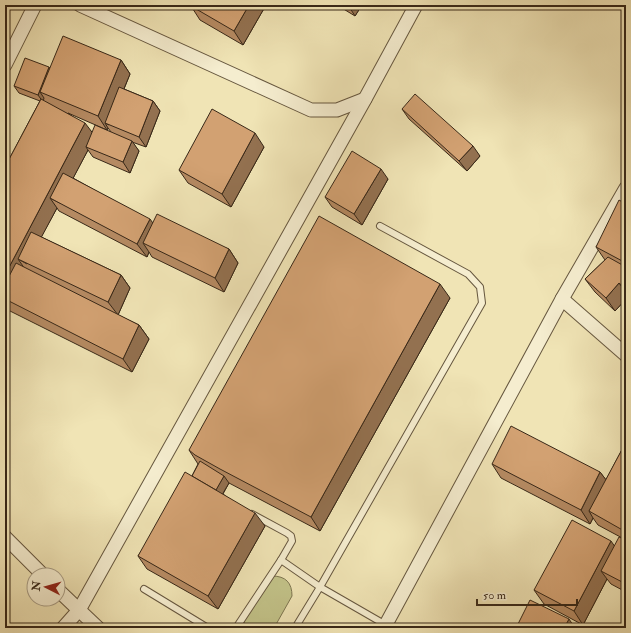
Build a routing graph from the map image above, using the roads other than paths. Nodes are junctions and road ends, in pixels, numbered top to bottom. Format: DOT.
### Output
graph roads {
  1 [pos="35,5"];
  2 [pos="80,5"];
  3 [pos="416,5"];
  4 [pos="5,65"];
  5 [pos="365,99"];
  6 [pos="626,188"];
  7 [pos="380,226"];
  8 [pos="562,299"];
  9 [pos="626,354"];
  10 [pos="246,510"];
  11 [pos="5,537"];
  12 [pos="281,560"];
  13 [pos="35,567"];
  14 [pos="320,587"];
  15 [pos="144,589"];
  16 [pos="66,598"];
  17 [pos="78,610"];
  18 [pos="385,626"];
  19 [pos="63,628"];
  20 [pos="98,628"];
  21 [pos="208,628"];
  22 [pos="236,628"];
  23 [pos="295,628"];
  1 -- 4 [label="street"];
  2 -- 5 [label="street"];
  3 -- 5 [label="street"];
  5 -- 17 [label="street"];
  6 -- 8 [label="street"];
  7 -- 14 [label="lane"];
  8 -- 9 [label="street"];
  8 -- 18 [label="street"];
  10 -- 12 [label="lane"];
  11 -- 13 [label="street"];
  12 -- 14 [label="lane"];
  12 -- 22 [label="lane"];
  14 -- 18 [label="lane"];
  14 -- 23 [label="lane"];
  15 -- 21 [label="lane"];
  16 -- 17 [label="street"];
  17 -- 19 [label="street"];
  17 -- 20 [label="street"];
}
